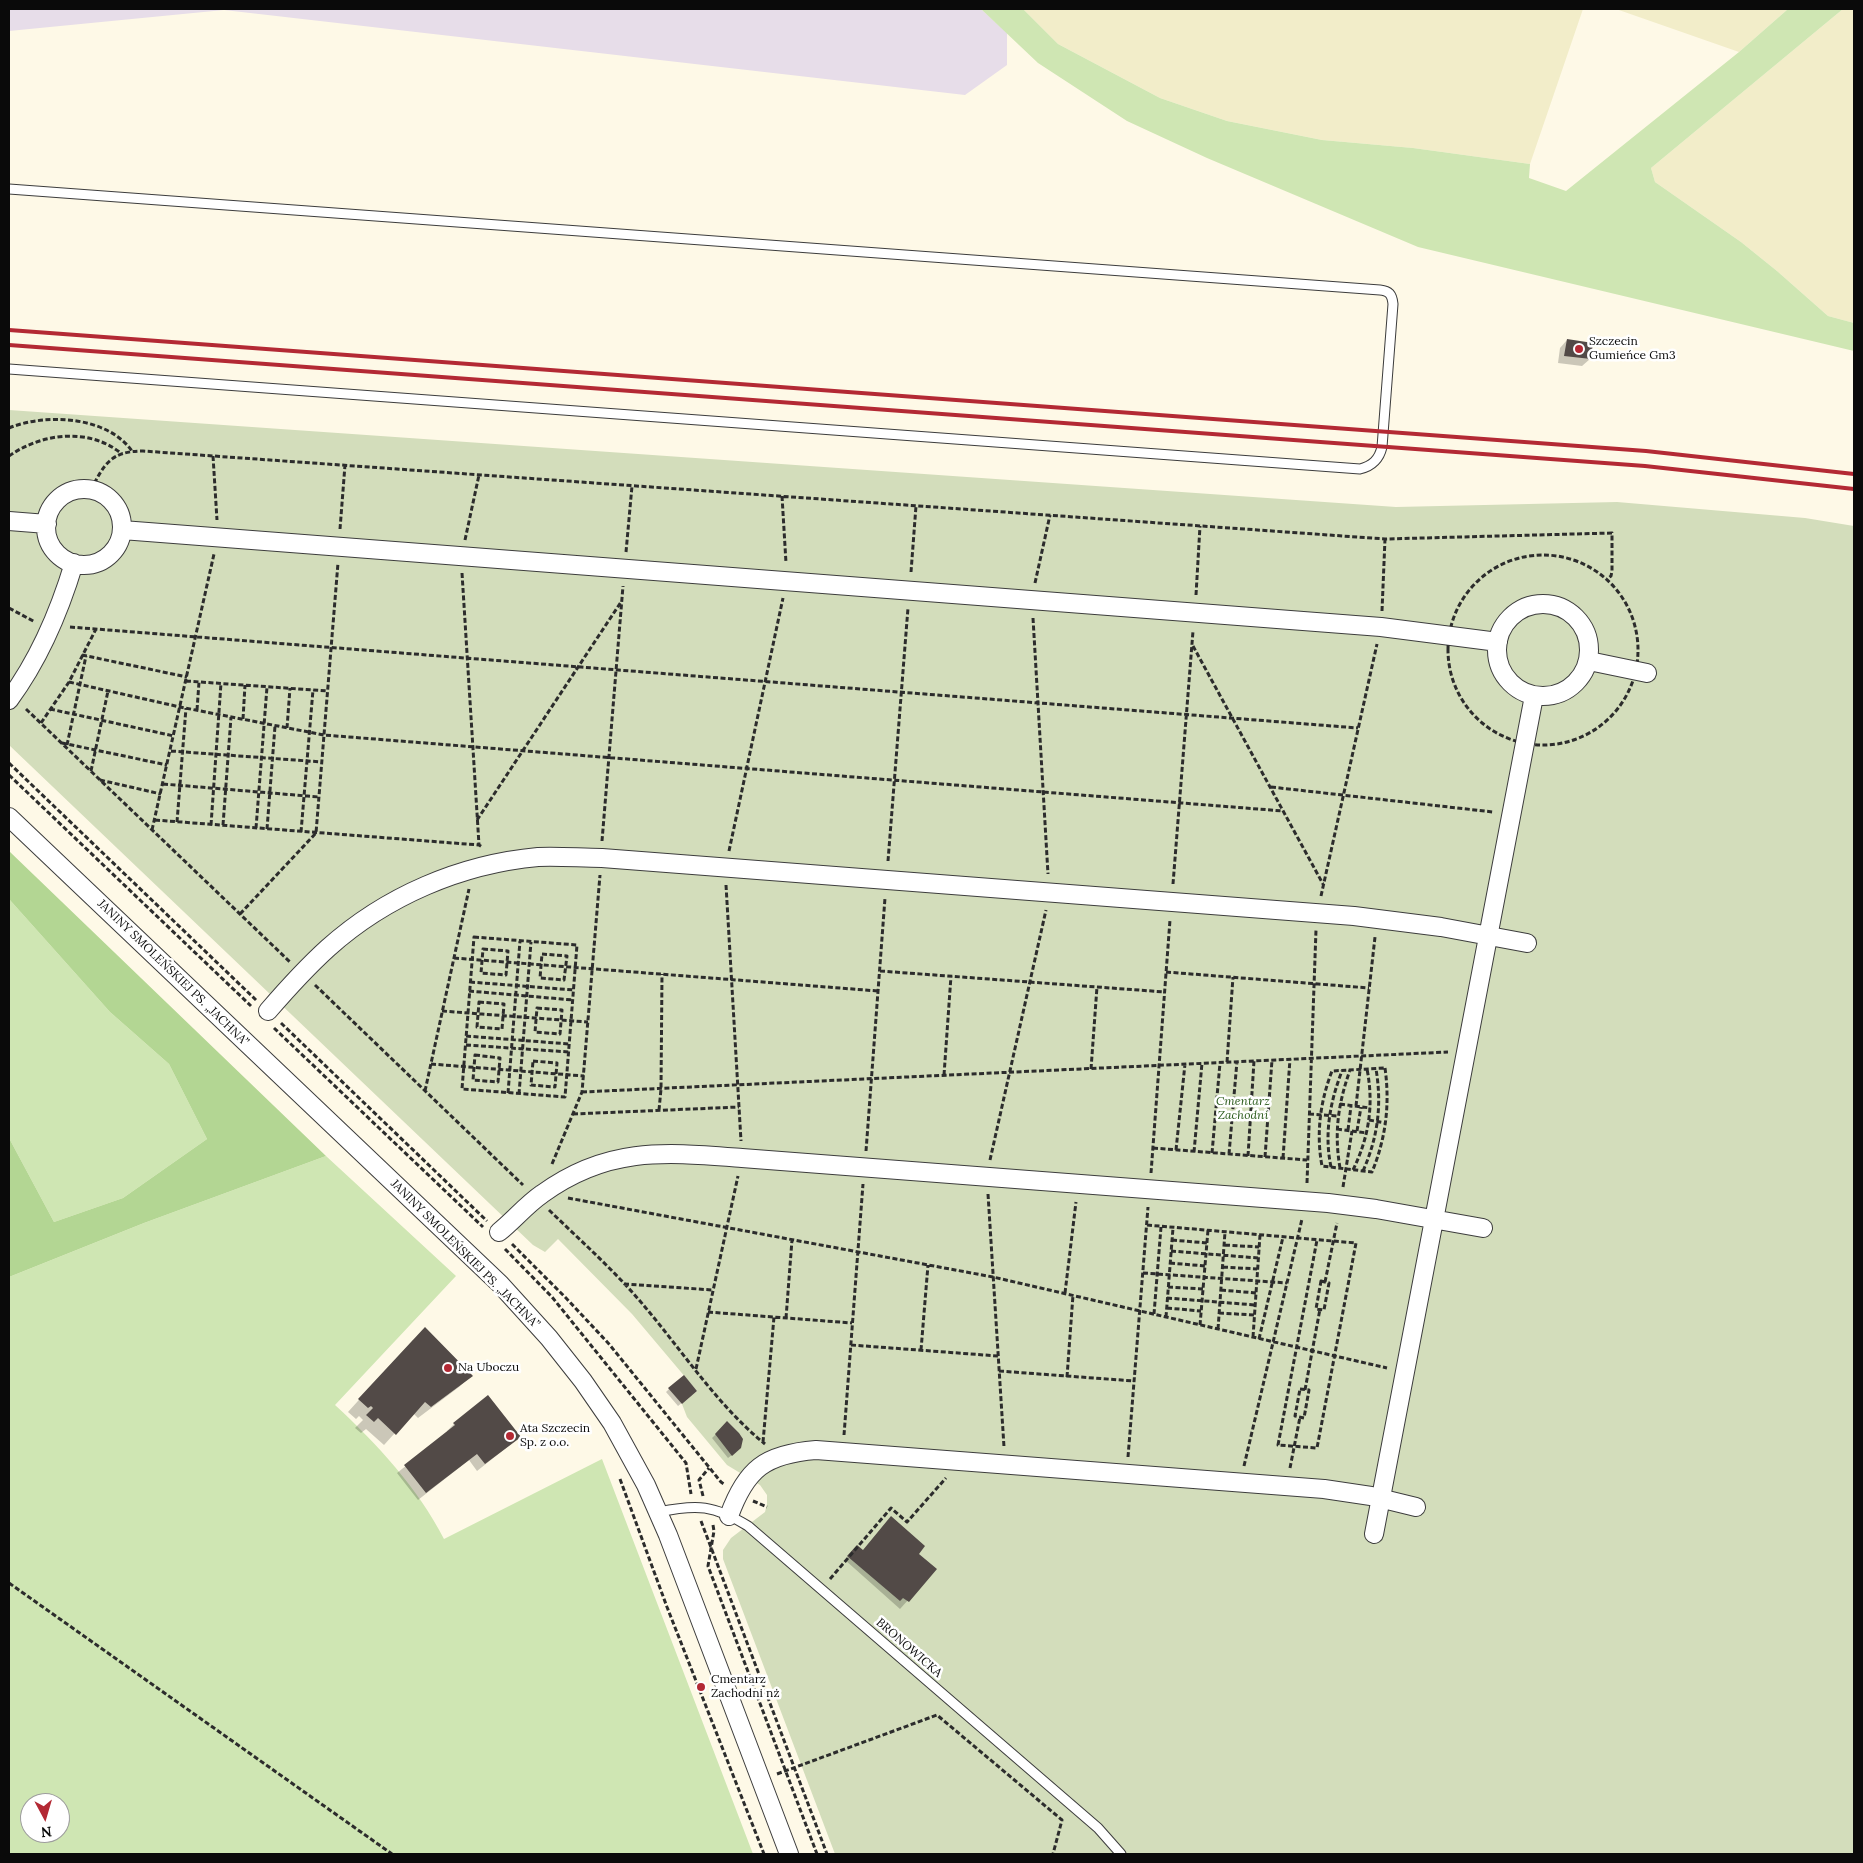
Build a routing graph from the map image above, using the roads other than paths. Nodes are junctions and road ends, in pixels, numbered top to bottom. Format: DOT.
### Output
graph roads {
  1 [pos="9,189"];
  2 [pos="9,369"];
  3 [pos="9,521"];
  4 [pos="47,524"];
  5 [pos="122,530"];
  6 [pos="74,563"];
  7 [pos="1498,642"];
  8 [pos="1588,661"];
  9 [pos="1642,672"];
  10 [pos="1534,696"];
  11 [pos="10,698"];
  12 [pos="9,817"];
  13 [pos="1488,936"];
  14 [pos="1527,943"];
  15 [pos="268,1011"];
  16 [pos="1434,1219"];
  17 [pos="1483,1228"];
  18 [pos="499,1232"];
  19 [pos="1381,1498"];
  20 [pos="1416,1507"];
  21 [pos="659,1512"];
  22 [pos="729,1516"];
  23 [pos="1374,1534"];
  24 [pos="789,1854"];
  25 [pos="1121,1854"];
  1 -- 2 [label="lane"];
  3 -- 4 [label="street"];
  4 -- 5 [label="street"];
  4 -- 6 [label="street"];
  5 -- 6 [label="street"];
  5 -- 7 [label="street"];
  6 -- 11 [label="street"];
  7 -- 8 [label="street"];
  7 -- 10 [label="street"];
  8 -- 9 [label="street"];
  8 -- 10 [label="street"];
  10 -- 13 [label="street"];
  12 -- 21 [label="street, JANINY SMOLEŃSKIEJ PS. „JACHNA”"];
  13 -- 14 [label="street"];
  13 -- 15 [label="street"];
  13 -- 16 [label="street"];
  16 -- 17 [label="street"];
  16 -- 18 [label="street"];
  16 -- 19 [label="street"];
  19 -- 20 [label="street"];
  19 -- 22 [label="street"];
  19 -- 23 [label="street"];
  21 -- 22 [label="lane, BRONOWICKA"];
  21 -- 24 [label="street, JANINY SMOLEŃSKIEJ PS. „JACHNA”"];
  22 -- 25 [label="lane, BRONOWICKA"];
}
